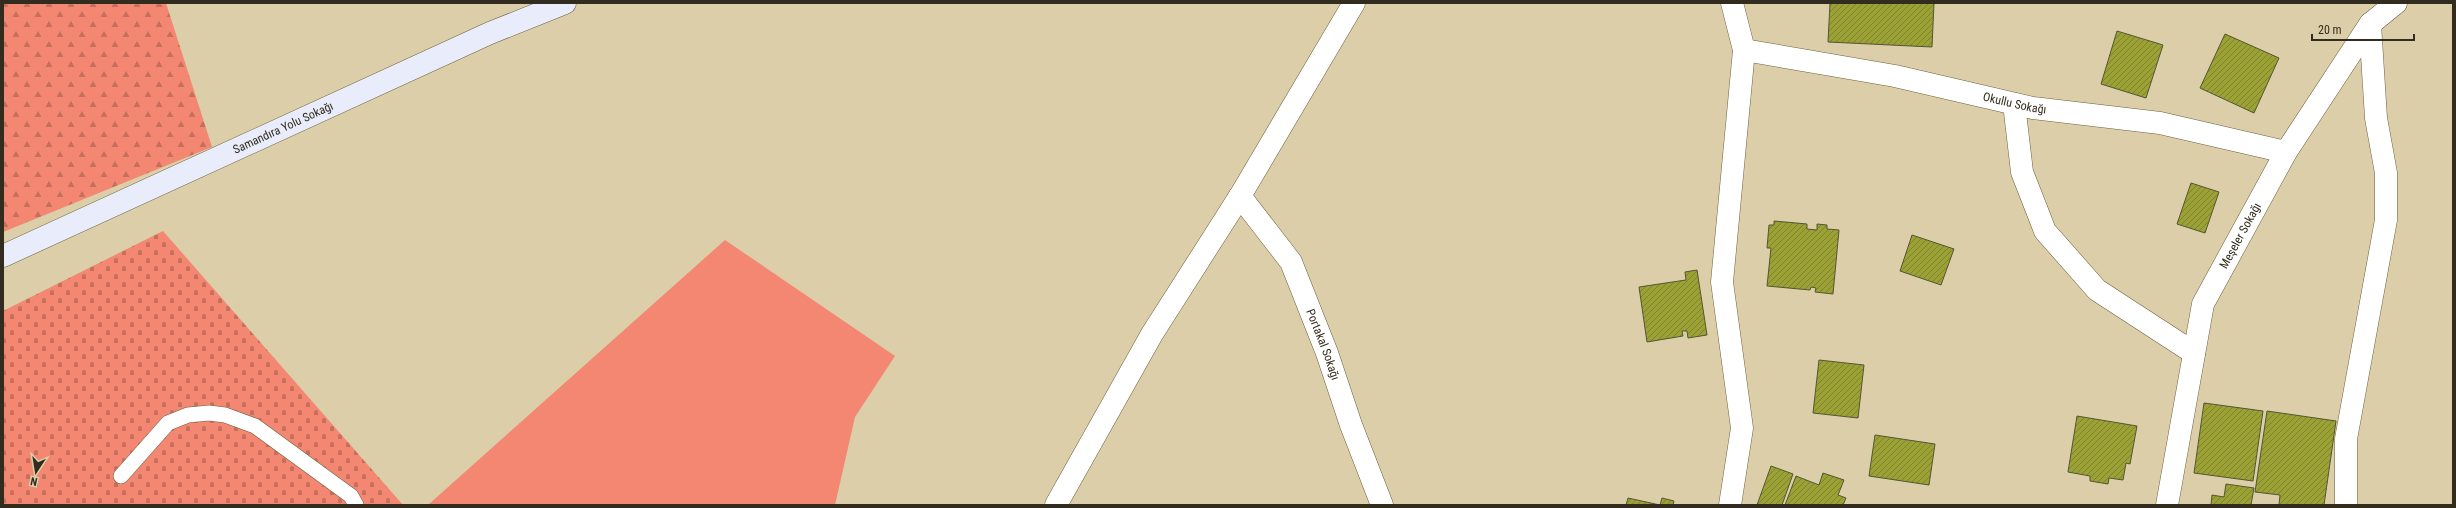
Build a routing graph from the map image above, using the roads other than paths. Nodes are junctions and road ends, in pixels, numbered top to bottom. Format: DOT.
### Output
graph roads {
  1 [pos="564,3"];
  2 [pos="1354,3"];
  3 [pos="1732,3"];
  4 [pos="2396,3"];
  5 [pos="2370,24"];
  6 [pos="1744,50"];
  7 [pos="2014,104"];
  8 [pos="2286,152"];
  9 [pos="1240,196"];
  10 [pos="3,256"];
  11 [pos="2194,353"];
  12 [pos="121,476"];
  13 [pos="356,505"];
  14 [pos="1056,505"];
  15 [pos="1382,505"];
  16 [pos="1730,505"];
  17 [pos="2168,505"];
  18 [pos="2346,505"];
  1 -- 10 [label="main road, Samandıra Yolu Sokağı"];
  2 -- 9 [label="street"];
  3 -- 6 [label="street"];
  4 -- 5 [label="street, Meşeler Sokağı"];
  5 -- 8 [label="street, Meşeler Sokağı"];
  5 -- 18 [label="street"];
  6 -- 7 [label="street, Okullu Sokağı"];
  6 -- 16 [label="street"];
  7 -- 8 [label="street, Okullu Sokağı"];
  7 -- 11 [label="street"];
  8 -- 11 [label="street, Meşeler Sokağı"];
  9 -- 14 [label="street"];
  9 -- 15 [label="street, Portakal Sokağı"];
  11 -- 17 [label="street, Meşeler Sokağı"];
  12 -- 13 [label="lane"];
}
